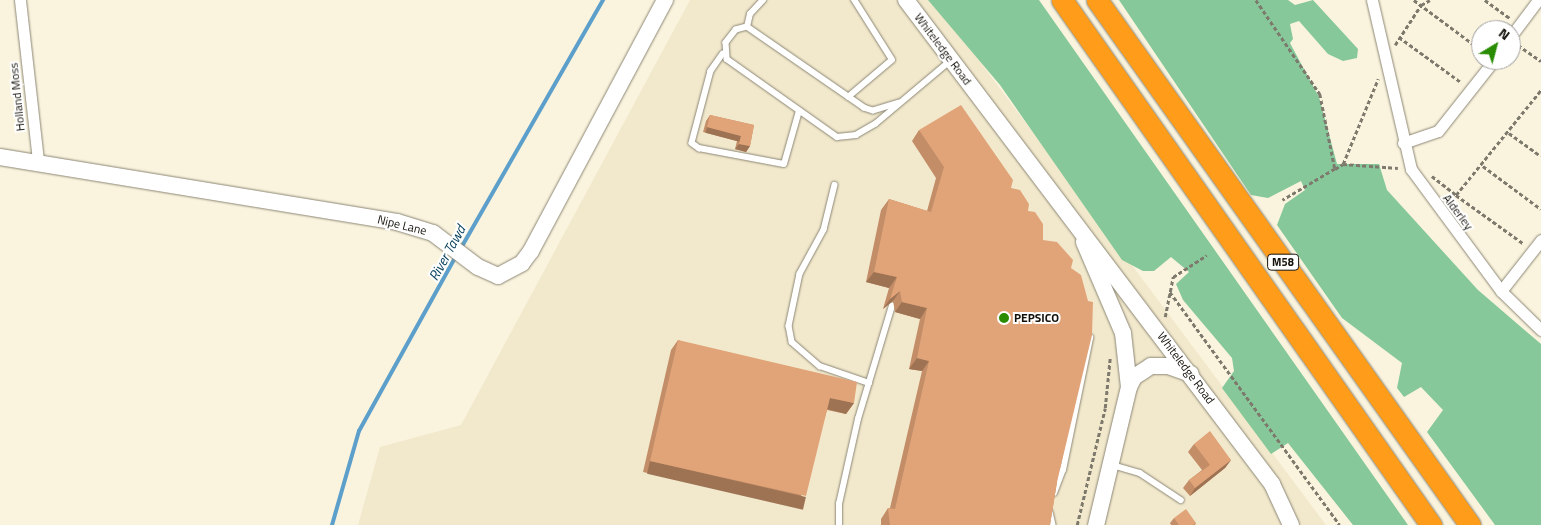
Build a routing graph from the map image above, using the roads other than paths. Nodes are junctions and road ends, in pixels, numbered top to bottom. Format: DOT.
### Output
graph roads {
  1 [pos="20,0"];
  2 [pos="665,0"];
  3 [pos="763,0"];
  4 [pos="854,0"];
  5 [pos="906,0"];
  6 [pos="1062,0"];
  7 [pos="1097,0"];
  8 [pos="1372,0"];
  9 [pos="1538,0"];
  10 [pos="1521,22"];
  11 [pos="747,27"];
  12 [pos="723,54"];
  13 [pos="951,60"];
  14 [pos="1487,70"];
  15 [pos="848,97"];
  16 [pos="899,103"];
  17 [pos="799,111"];
  18 [pos="1403,143"];
  19 [pos="0,157"];
  20 [pos="38,161"];
  21 [pos="836,185"];
  22 [pos="1073,216"];
  23 [pos="1541,240"];
  24 [pos="1501,291"];
  25 [pos="892,306"];
  26 [pos="1091,328"];
  27 [pos="1541,330"];
  28 [pos="1191,374"];
  29 [pos="869,383"];
  30 [pos="1129,387"];
  31 [pos="1110,465"];
  32 [pos="1181,500"];
  33 [pos="839,525"];
  34 [pos="1053,525"];
  35 [pos="1096,525"];
  36 [pos="1291,525"];
  37 [pos="1431,525"];
  38 [pos="1470,525"];
  1 -- 20 [label="street, Holland Moss"];
  2 -- 20 [label="street, Nipe Lane"];
  3 -- 11 [label="lane"];
  4 -- 15 [label="lane"];
  5 -- 13 [label="street, Whiteledge Road"];
  6 -- 37 [label="highway, M58"];
  7 -- 38 [label="highway, M58"];
  8 -- 18 [label="street, Alderley"];
  9 -- 10 [label="street"];
  11 -- 12 [label="lane"];
  11 -- 15 [label="lane"];
  12 -- 17 [label="lane"];
  12 -- 17 [label="lane"];
  13 -- 16 [label="lane"];
  13 -- 22 [label="street, Whiteledge Road"];
  14 -- 18 [label="street"];
  15 -- 16 [label="lane"];
  16 -- 17 [label="lane"];
  18 -- 24 [label="street, Alderley"];
  19 -- 20 [label="street, Nipe Lane"];
  21 -- 29 [label="lane"];
  22 -- 28 [label="street, Whiteledge Road"];
  22 -- 30 [label="street, Whiteledge Road"];
  23 -- 24 [label="street"];
  24 -- 27 [label="street, Alderley"];
  25 -- 29 [label="lane"];
  26 -- 34 [label="lane"];
  28 -- 30 [label="street"];
  28 -- 36 [label="street, Whiteledge Road"];
  29 -- 33 [label="lane"];
  30 -- 31 [label="street, Whiteledge Road"];
  31 -- 32 [label="lane"];
  31 -- 35 [label="street, Whiteledge Road"];
}
